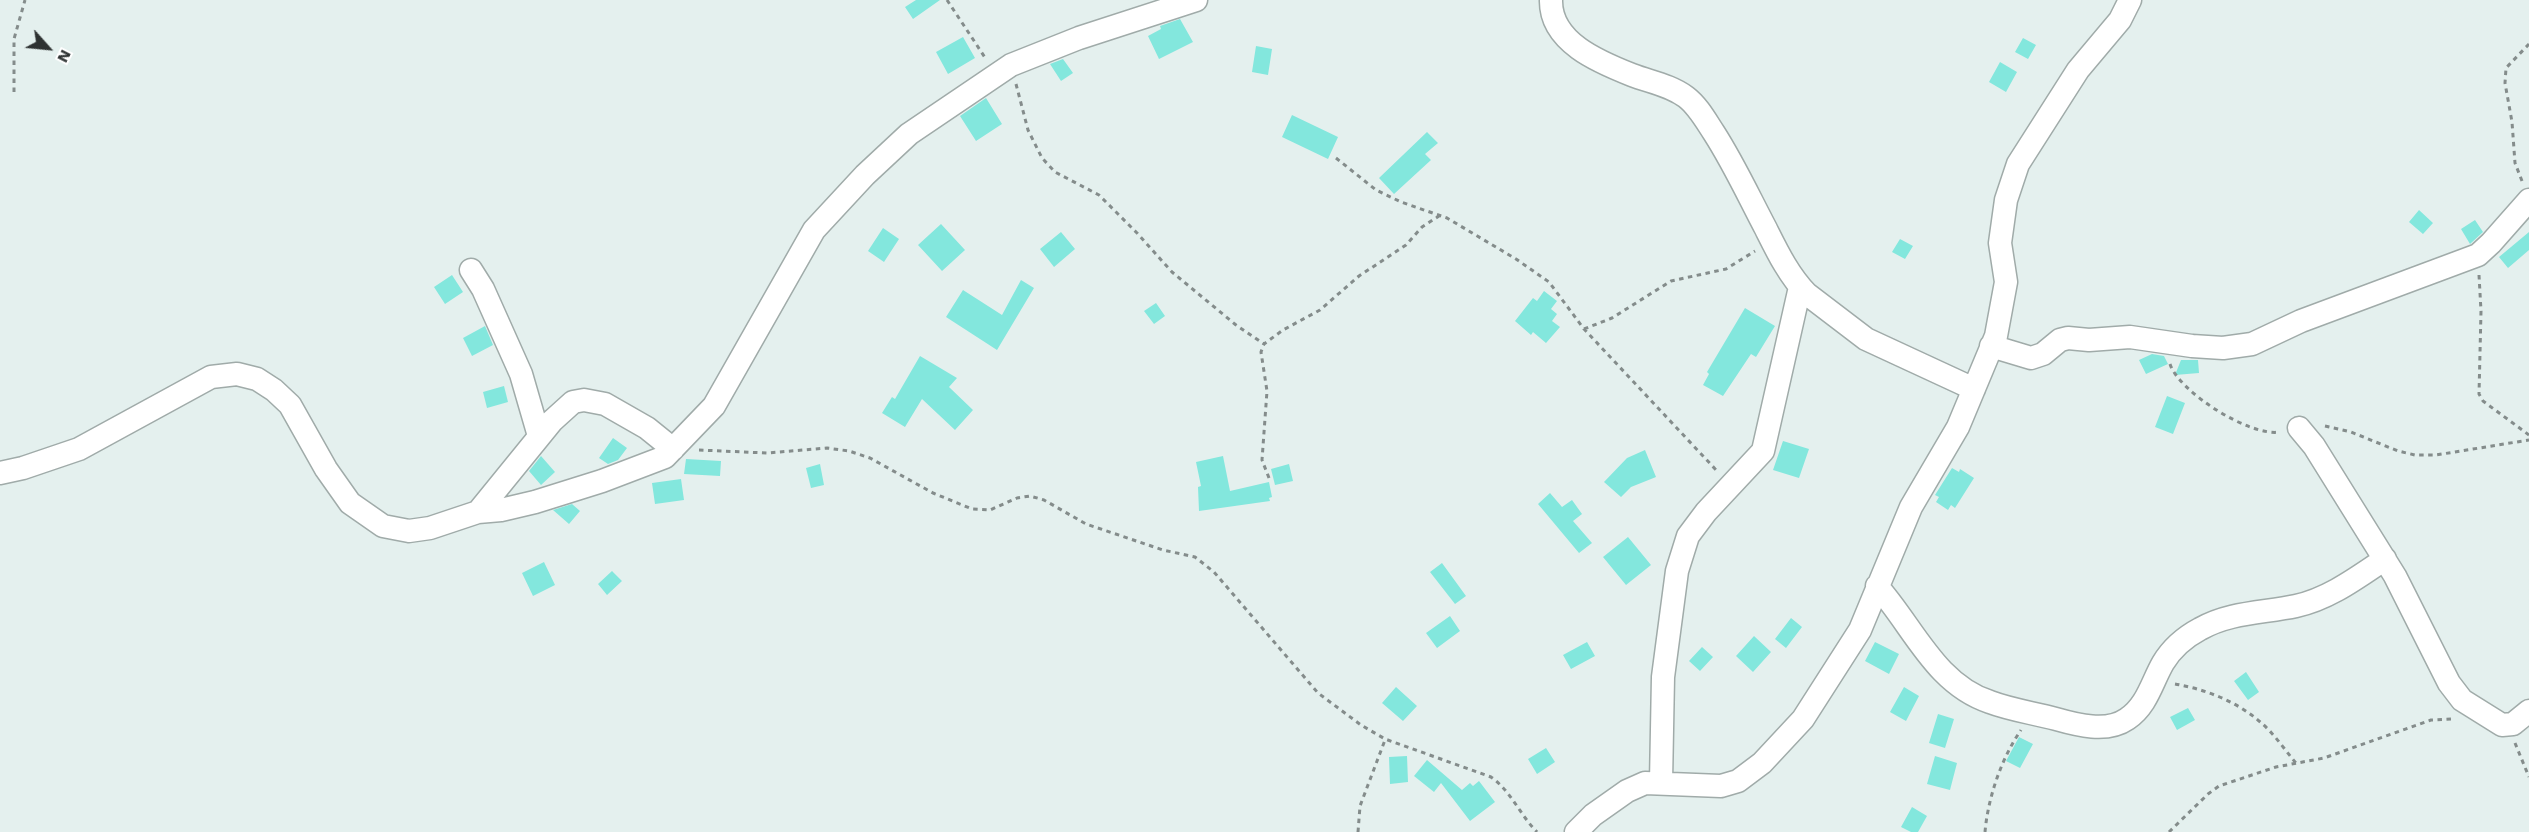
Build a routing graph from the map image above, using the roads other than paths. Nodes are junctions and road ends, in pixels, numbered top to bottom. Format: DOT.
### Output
graph roads {
  1 [pos="1196,0"];
  2 [pos="1551,0"];
  3 [pos="2130,0"];
  4 [pos="2529,200"];
  5 [pos="471,270"];
  6 [pos="1800,287"];
  7 [pos="1992,346"];
  8 [pos="1974,389"];
  9 [pos="2299,428"];
  10 [pos="540,436"];
  11 [pos="673,449"];
  12 [pos="0,473"];
  13 [pos="478,512"];
  14 [pos="2385,559"];
  15 [pos="1877,586"];
  16 [pos="2529,711"];
  17 [pos="1661,782"];
  18 [pos="1576,832"];
  1 -- 11 [label="street"];
  2 -- 6 [label="street"];
  3 -- 7 [label="street"];
  4 -- 7 [label="street"];
  5 -- 10 [label="street"];
  6 -- 8 [label="street"];
  6 -- 17 [label="street"];
  7 -- 8 [label="street"];
  8 -- 15 [label="street"];
  9 -- 14 [label="street"];
  10 -- 11 [label="street"];
  10 -- 13 [label="street"];
  11 -- 13 [label="street"];
  12 -- 13 [label="street"];
  14 -- 15 [label="street"];
  14 -- 16 [label="street"];
  15 -- 17 [label="street"];
  17 -- 18 [label="street"];
}
